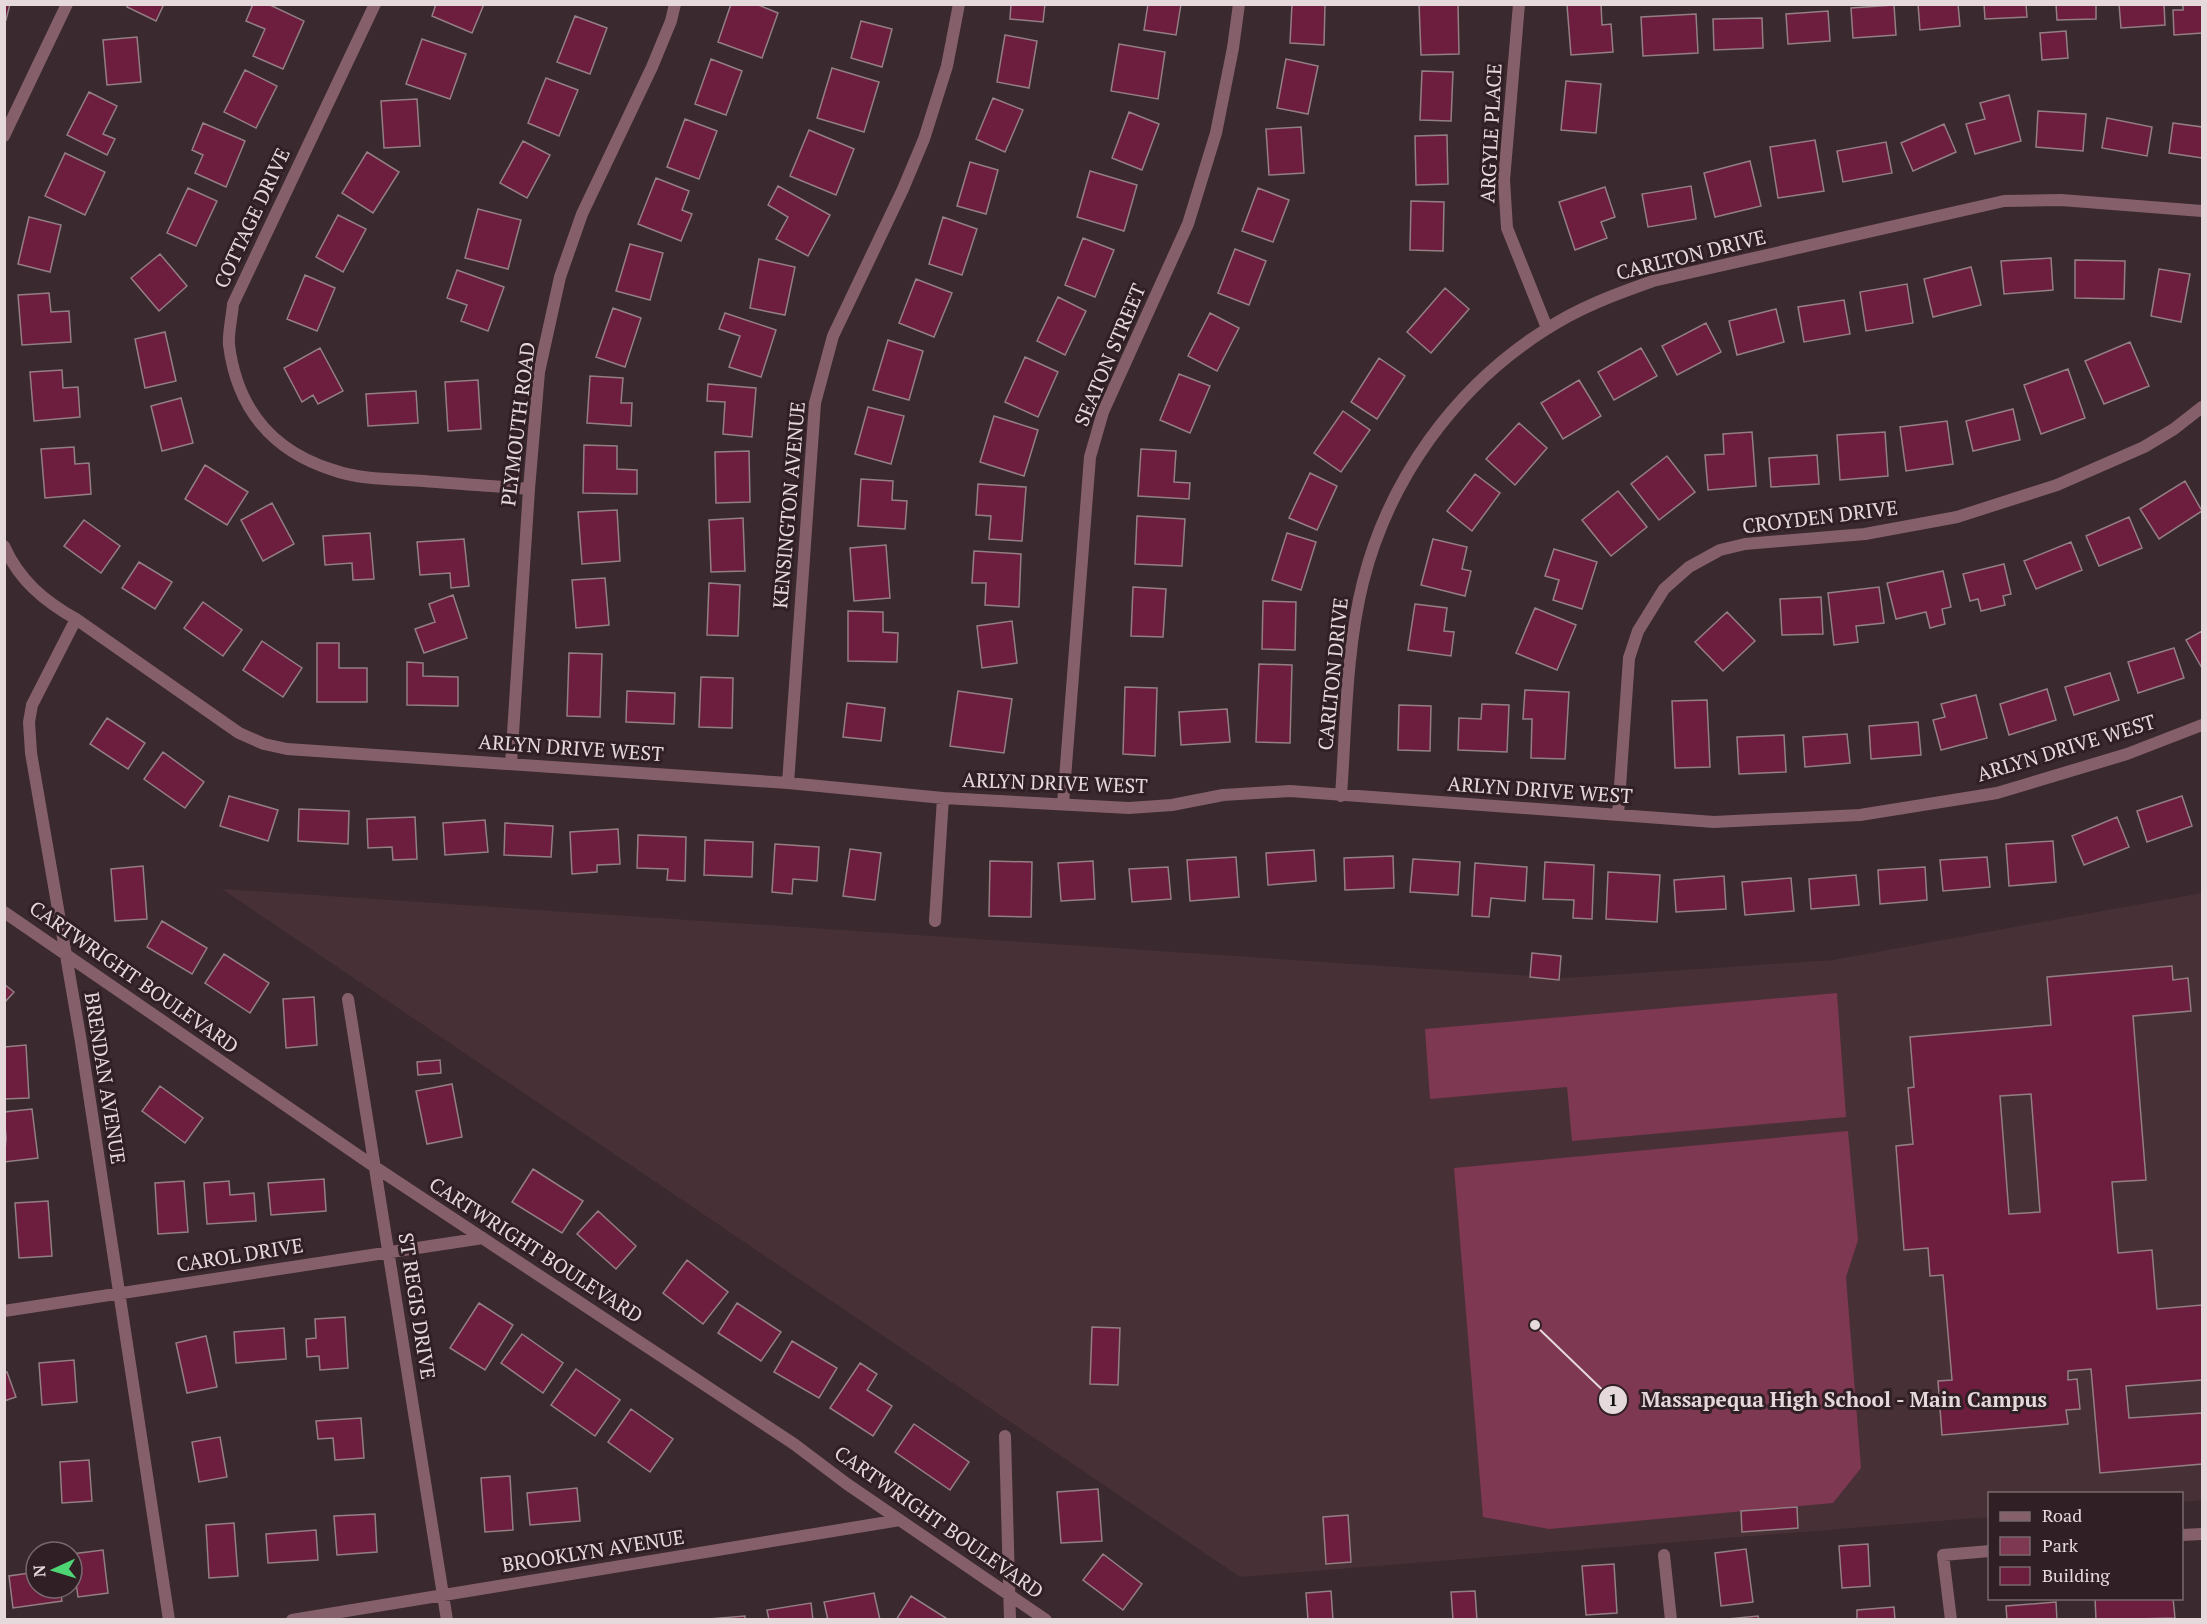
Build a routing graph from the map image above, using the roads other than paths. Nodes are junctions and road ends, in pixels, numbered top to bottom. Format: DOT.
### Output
graph roads {
  1 [pos="67,4"];
  2 [pos="375,4"];
  3 [pos="675,4"];
  4 [pos="959,4"];
  5 [pos="1239,4"];
  6 [pos="1519,4"];
  7 [pos="4,136"];
  8 [pos="2202,211"];
  9 [pos="1547,328"];
  10 [pos="2202,407"];
  11 [pos="529,489"];
  12 [pos="4,546"];
  13 [pos="76,619"];
  14 [pos="2202,725"];
  15 [pos="511,764"];
  16 [pos="788,783"];
  17 [pos="1341,796"];
  18 [pos="943,798"];
  19 [pos="1064,804"];
  20 [pos="1618,815"];
  21 [pos="4,912"];
  22 [pos="935,921"];
  23 [pos="66,954"];
  24 [pos="348,999"];
  25 [pos="375,1167"];
  26 [pos="483,1238"];
  27 [pos="388,1252"];
  28 [pos="118,1293"];
  29 [pos="4,1311"];
  30 [pos="1005,1436"];
  31 [pos="900,1520"];
  32 [pos="2202,1533"];
  33 [pos="2183,1535"];
  34 [pos="1988,1551"];
  35 [pos="1664,1556"];
  36 [pos="1010,1595"];
  37 [pos="443,1596"];
  38 [pos="169,1620"];
  39 [pos="292,1620"];
  40 [pos="447,1620"];
  41 [pos="1010,1620"];
  42 [pos="1046,1620"];
  43 [pos="1671,1620"];
  44 [pos="1951,1620"];
  1 -- 7 [label="street"];
  2 -- 11 [label="street, COTTAGE DRIVE"];
  3 -- 11 [label="street, PLYMOUTH ROAD"];
  4 -- 16 [label="street, KENSINGTON AVENUE"];
  5 -- 19 [label="street, SEATON STREET"];
  6 -- 9 [label="street, ARGYLE PLACE"];
  8 -- 9 [label="street, CARLTON DRIVE"];
  9 -- 17 [label="street, CARLTON DRIVE"];
  10 -- 20 [label="street, CROYDEN DRIVE"];
  11 -- 15 [label="street, PLYMOUTH ROAD"];
  12 -- 13 [label="street"];
  13 -- 15 [label="street, ARLYN DRIVE WEST"];
  13 -- 23 [label="street, BRENDAN AVENUE"];
  14 -- 20 [label="street, ARLYN DRIVE WEST"];
  15 -- 16 [label="street, ARLYN DRIVE WEST"];
  16 -- 18 [label="street, ARLYN DRIVE WEST"];
  17 -- 19 [label="street, ARLYN DRIVE WEST"];
  17 -- 20 [label="street, ARLYN DRIVE WEST"];
  18 -- 19 [label="street, ARLYN DRIVE WEST"];
  18 -- 22 [label="street"];
  21 -- 23 [label="street, CARTWRIGHT BOULEVARD"];
  23 -- 25 [label="street, CARTWRIGHT BOULEVARD"];
  23 -- 28 [label="street, BRENDAN AVENUE"];
  24 -- 25 [label="street, ST REGIS DRIVE"];
  25 -- 26 [label="street, CARTWRIGHT BOULEVARD"];
  25 -- 27 [label="street, ST REGIS DRIVE"];
  26 -- 27 [label="street, CAROL DRIVE"];
  26 -- 31 [label="street, CARTWRIGHT BOULEVARD"];
  27 -- 28 [label="street, CAROL DRIVE"];
  27 -- 37 [label="street, ST REGIS DRIVE"];
  28 -- 29 [label="street, CAROL DRIVE"];
  28 -- 38 [label="street, BRENDAN AVENUE"];
  30 -- 36 [label="street"];
  31 -- 36 [label="street, CARTWRIGHT BOULEVARD"];
  31 -- 37 [label="street, BROOKLYN AVENUE"];
  32 -- 33 [label="street"];
  34 -- 44 [label="street"];
  35 -- 43 [label="street"];
  36 -- 41 [label="street"];
  36 -- 42 [label="street, CARTWRIGHT BOULEVARD"];
  37 -- 39 [label="street, BROOKLYN AVENUE"];
  37 -- 40 [label="street, ST REGIS DRIVE"];
}
